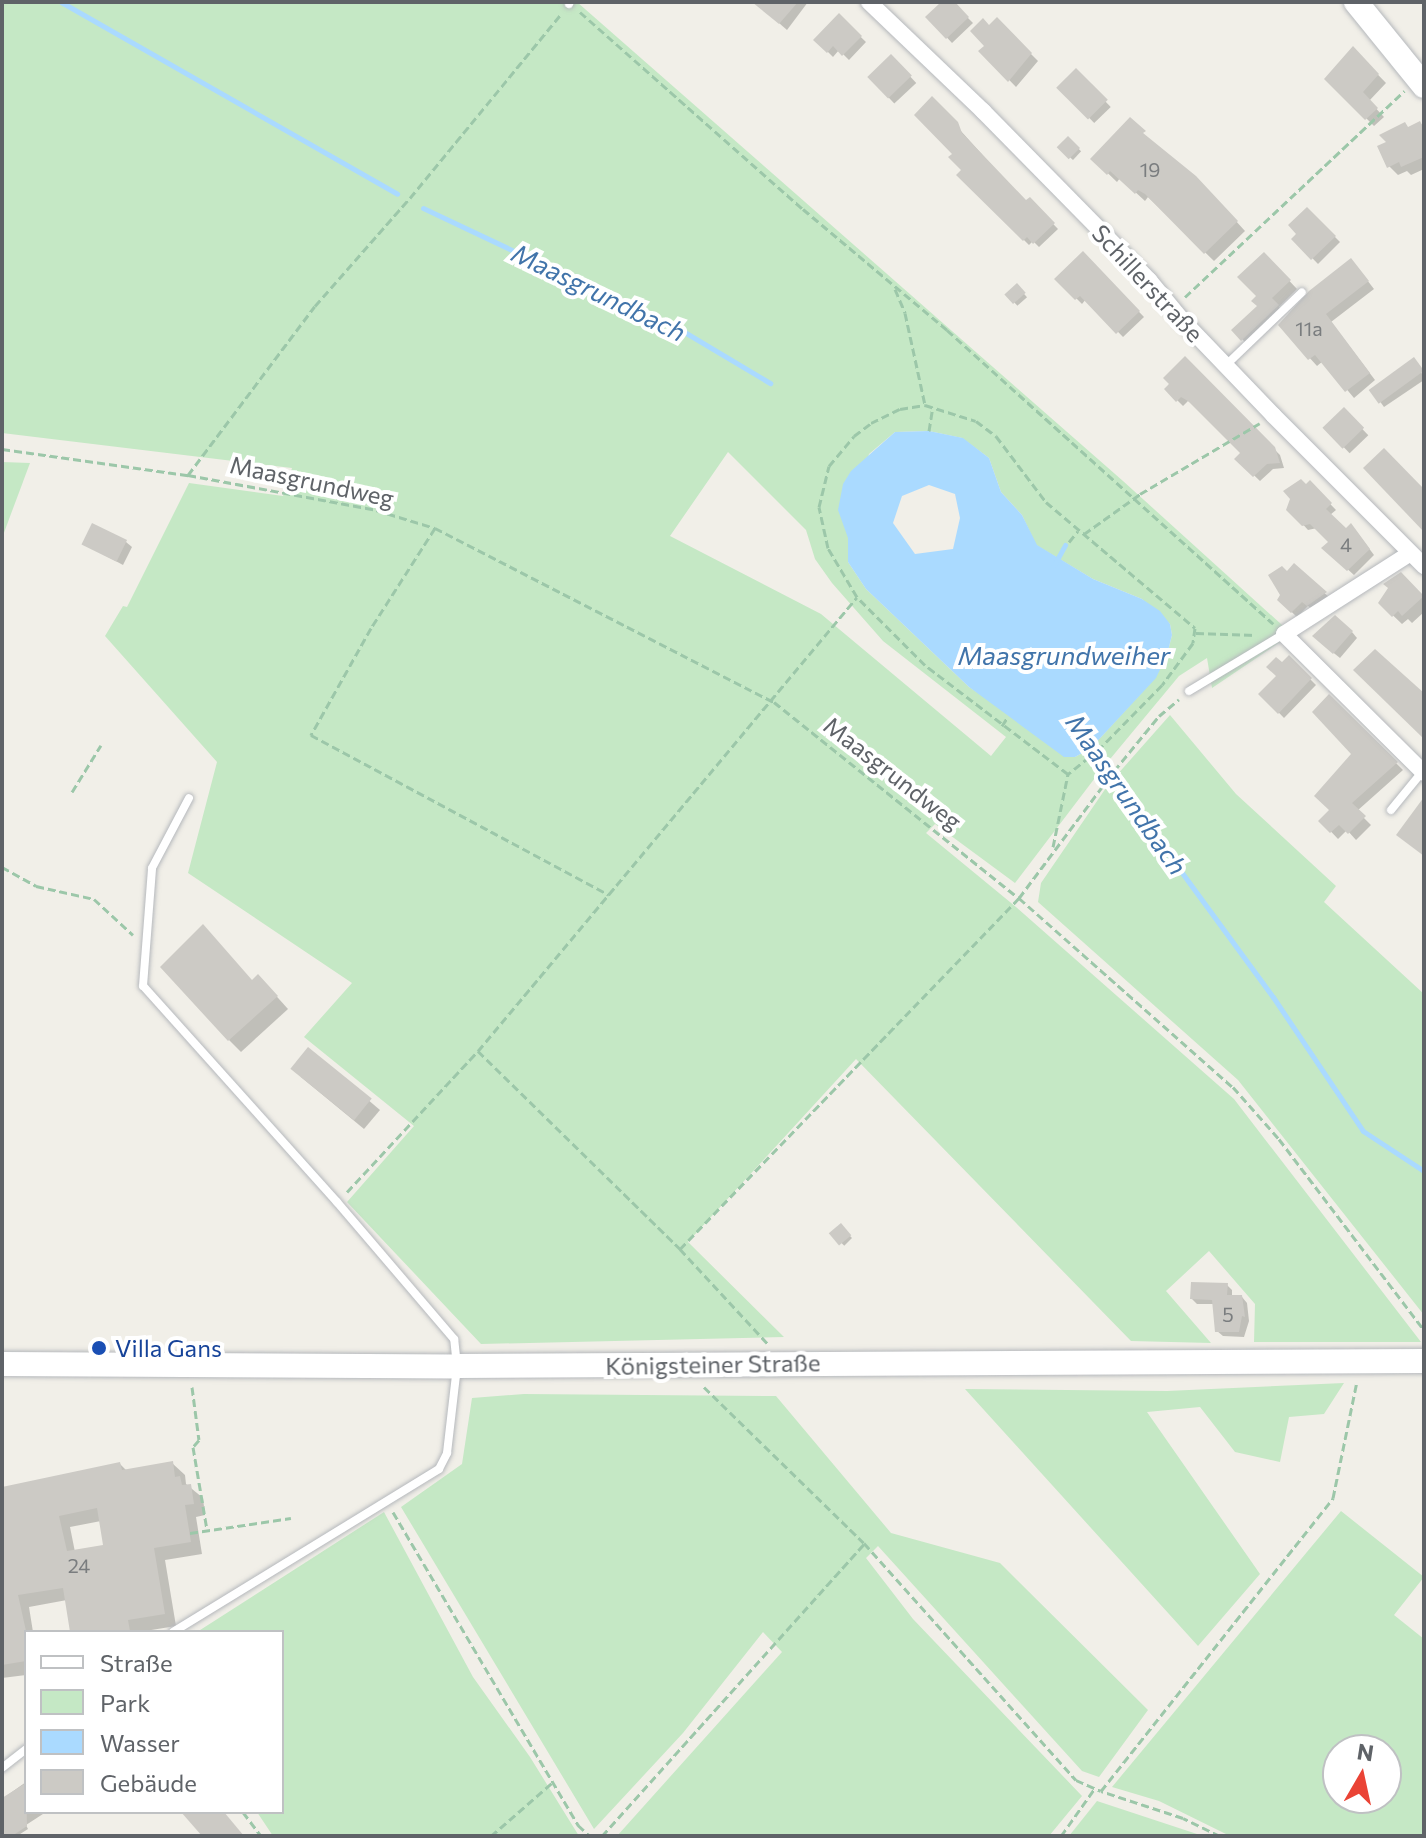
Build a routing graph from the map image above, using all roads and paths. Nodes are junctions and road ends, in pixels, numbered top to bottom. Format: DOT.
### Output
graph roads {
  1 [pos="869,2"];
  2 [pos="1356,2"];
  3 [pos="570,3"];
  4 [pos="1421,82"];
  5 [pos="893,286"];
  6 [pos="1302,292"];
  7 [pos="1173,309"];
  8 [pos="1226,365"];
  9 [pos="925,405"];
  10 [pos="933,406"];
  11 [pos="1273,415"];
  12 [pos="929,431"];
  13 [pos="2,449"];
  14 [pos="188,475"];
  15 [pos="1135,498"];
  16 [pos="435,528"];
  17 [pos="1078,531"];
  18 [pos="1083,535"];
  19 [pos="1069,542"];
  20 [pos="1409,554"];
  21 [pos="1424,566"];
  22 [pos="857,597"];
  23 [pos="1195,633"];
  24 [pos="1284,634"];
  25 [pos="1189,691"];
  26 [pos="774,702"];
  27 [pos="1007,718"];
  28 [pos="1002,726"];
  29 [pos="101,745"];
  30 [pos="1423,773"];
  31 [pos="1068,774"];
  32 [pos="72,792"];
  33 [pos="189,798"];
  34 [pos="1391,810"];
  35 [pos="1052,851"];
  36 [pos="2,867"];
  37 [pos="610,895"];
  38 [pos="1019,898"];
  39 [pos="147,948"];
  40 [pos="478,1051"];
  41 [pos="337,1202"];
  42 [pos="680,1249"];
  43 [pos="1424,1330"];
  44 [pos="1357,1361"];
  45 [pos="1424,1361"];
  46 [pos="782,1363"];
  47 [pos="2,1364"];
  48 [pos="678,1364"];
  49 [pos="457,1366"];
  50 [pos="189,1367"];
  51 [pos="387,1502"];
  52 [pos="291,1518"];
  53 [pos="207,1530"];
  54 [pos="190,1533"];
  55 [pos="864,1543"];
  56 [pos="176,1630"];
  57 [pos="24,1751"];
  58 [pos="2,1768"];
  59 [pos="553,1782"];
  60 [pos="1095,1788"];
  61 [pos="1101,1791"];
  62 [pos="244,1814"];
  63 [pos="261,1836"];
  64 [pos="491,1836"];
  65 [pos="590,1836"];
  66 [pos="602,1836"];
  67 [pos="1061,1836"];
  68 [pos="1220,1836"];
  1 -- 7 [label="street, Schillerstraße"];
  2 -- 4 [label="main road"];
  3 -- 5 [label="path"];
  3 -- 14 [label="path"];
  4 -- 7 [label="path"];
  5 -- 9 [label="path"];
  5 -- 15 [label="path"];
  6 -- 8 [label="lane"];
  7 -- 8 [label="street, Schillerstraße"];
  8 -- 11 [label="street, Schillerstraße"];
  9 -- 10 [label="path"];
  9 -- 22 [label="path"];
  10 -- 12 [label="path"];
  10 -- 17 [label="path"];
  11 -- 15 [label="path"];
  11 -- 20 [label="street, Schillerstraße"];
  13 -- 14 [label="path, Maasgrundweg"];
  14 -- 16 [label="path, Maasgrundweg"];
  15 -- 18 [label="path"];
  15 -- 24 [label="path"];
  16 -- 26 [label="path, Maasgrundweg"];
  16 -- 37 [label="path"];
  17 -- 18 [label="path"];
  17 -- 19 [label="path"];
  18 -- 23 [label="path"];
  20 -- 21 [label="street, Schillerstraße"];
  20 -- 24 [label="street"];
  22 -- 26 [label="path"];
  22 -- 28 [label="path"];
  23 -- 24 [label="path"];
  23 -- 31 [label="path"];
  24 -- 25 [label="lane"];
  24 -- 30 [label="street"];
  25 -- 35 [label="path"];
  26 -- 37 [label="path"];
  26 -- 38 [label="path, Maasgrundweg"];
  27 -- 28 [label="path"];
  28 -- 31 [label="path"];
  29 -- 32 [label="path"];
  30 -- 34 [label="lane"];
  31 -- 35 [label="path"];
  33 -- 39 [label="lane"];
  35 -- 38 [label="path"];
  36 -- 39 [label="path"];
  37 -- 40 [label="path"];
  38 -- 42 [label="path"];
  38 -- 43 [label="path, Maasgrundweg"];
  39 -- 41 [label="lane"];
  40 -- 41 [label="path"];
  40 -- 42 [label="path"];
  41 -- 49 [label="lane"];
  42 -- 46 [label="path"];
  44 -- 45 [label="main road, Königsteiner Straße"];
  44 -- 46 [label="main road, Königsteiner Straße"];
  44 -- 61 [label="path"];
  46 -- 48 [label="main road, Königsteiner Straße"];
  47 -- 50 [label="main road, Königsteiner Straße"];
  48 -- 49 [label="main road, Königsteiner Straße"];
  48 -- 55 [label="path"];
  49 -- 50 [label="main road, Königsteiner Straße"];
  49 -- 51 [label="lane"];
  50 -- 53 [label="path"];
  51 -- 56 [label="lane"];
  51 -- 59 [label="path"];
  52 -- 53 [label="path"];
  53 -- 54 [label="path"];
  55 -- 60 [label="path"];
  55 -- 66 [label="path"];
  57 -- 58 [label="lane"];
  59 -- 64 [label="path"];
  59 -- 65 [label="path"];
  60 -- 61 [label="path"];
  60 -- 67 [label="path"];
  61 -- 68 [label="path"];
  62 -- 63 [label="path"];
}
